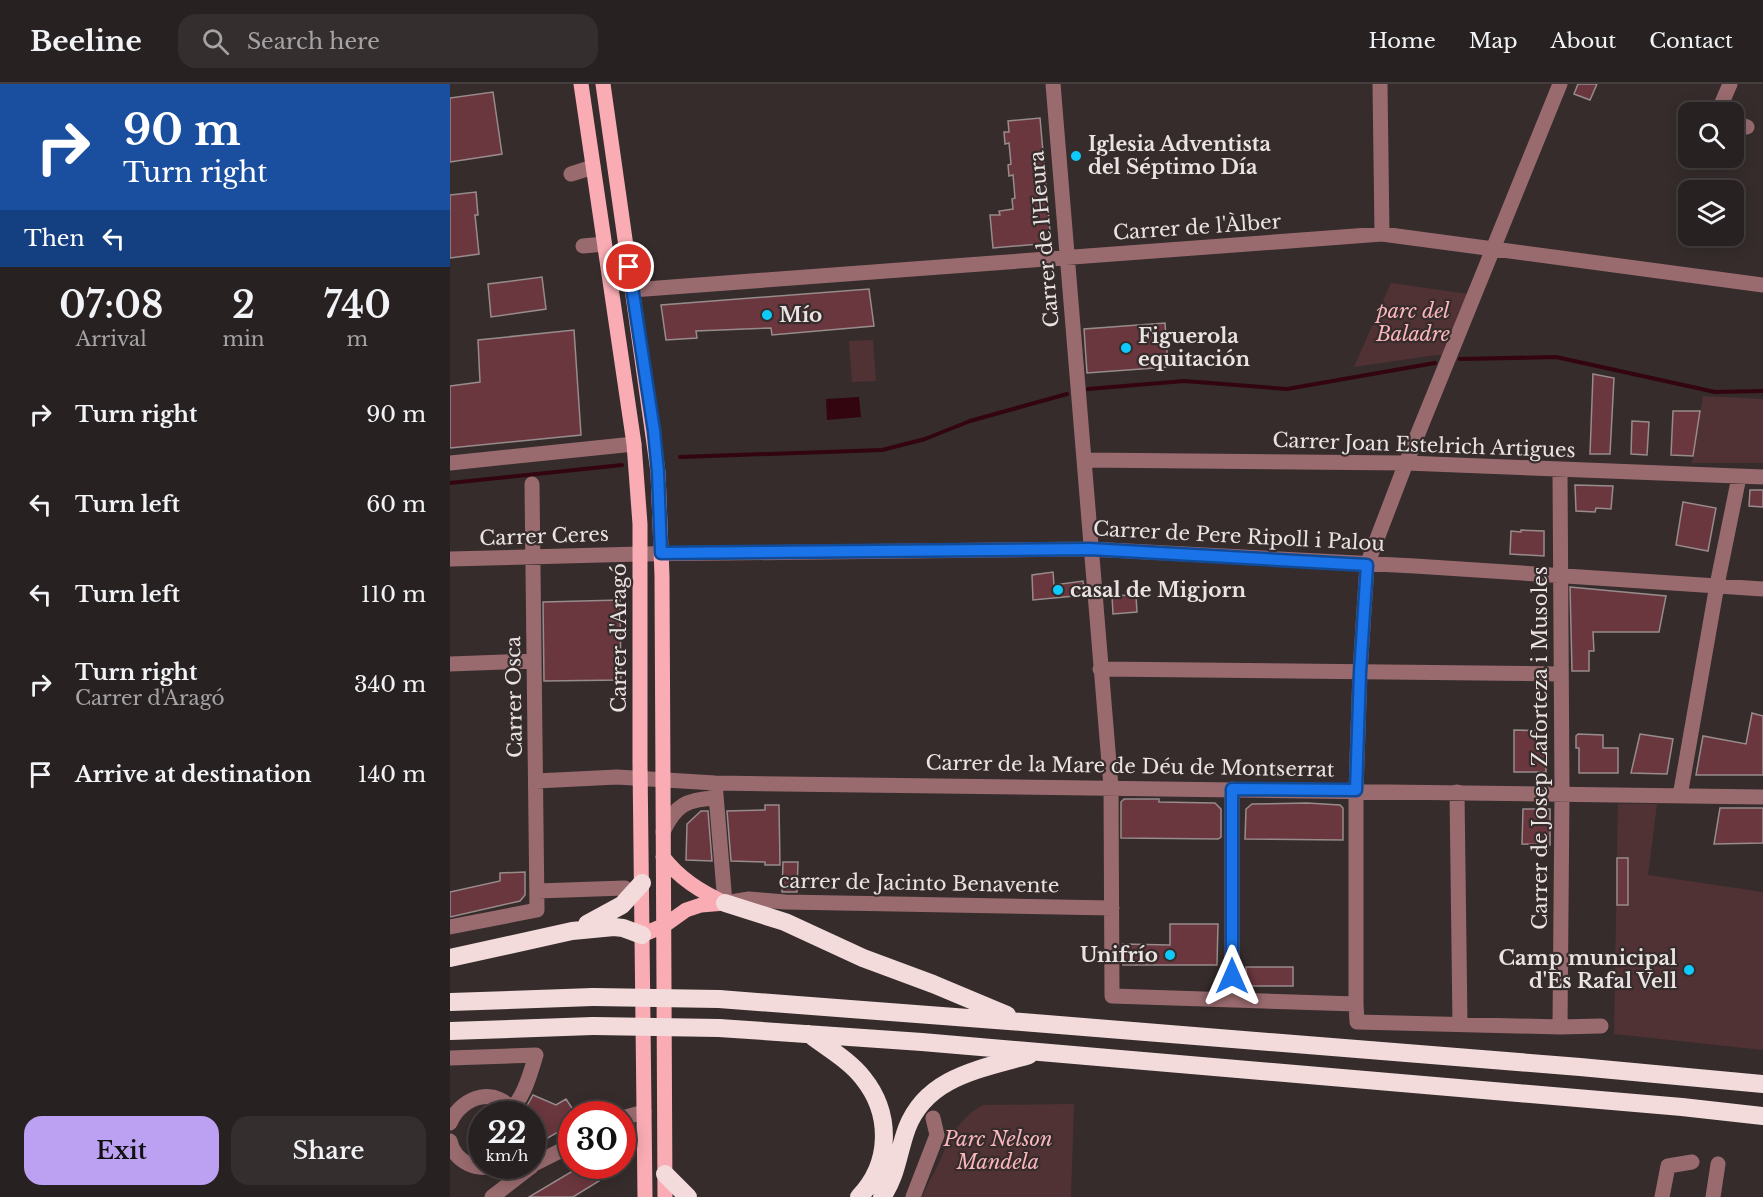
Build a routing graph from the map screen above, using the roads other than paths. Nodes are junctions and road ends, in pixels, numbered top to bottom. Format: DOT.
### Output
graph roads {
  1 [pos="603,84"];
  2 [pos="1053,84"];
  3 [pos="1380,84"];
  4 [pos="1560,84"];
  5 [pos="1730,84"];
  6 [pos="583,86"];
  7 [pos="1722,102"];
  8 [pos="593,167"];
  9 [pos="571,174"];
  10 [pos="1382,234"];
  11 [pos="604,244"];
  12 [pos="583,246"];
  13 [pos="1493,250"];
  14 [pos="1066,258"];
  15 [pos="610,283"];
  16 [pos="1763,285"];
  17 [pos="633,290"];
  18 [pos="634,444"];
  19 [pos="1084,460"];
  20 [pos="450,463"];
  21 [pos="1406,463"];
  22 [pos="1560,470"];
  23 [pos="1739,477"];
  24 [pos="1763,477"];
  25 [pos="532,484"];
  26 [pos="1090,549"];
  27 [pos="661,553"];
  28 [pos="640,554"];
  29 [pos="533,558"];
  30 [pos="450,559"];
  31 [pos="1367,565"];
  32 [pos="1561,575"];
  33 [pos="1717,585"];
  34 [pos="1763,589"];
  35 [pos="534,661"];
  36 [pos="450,663"];
  37 [pos="1100,669"];
  38 [pos="1360,672"];
  39 [pos="1561,674"];
  40 [pos="640,779"];
  41 [pos="662,780"];
  42 [pos="536,781"];
  43 [pos="715,783"];
  44 [pos="1111,787"];
  45 [pos="1232,789"];
  46 [pos="1356,790"];
  47 [pos="1457,792"];
  48 [pos="1562,793"];
  49 [pos="1680,796"];
  50 [pos="1763,797"];
  51 [pos="716,798"];
  52 [pos="663,832"];
  53 [pos="663,857"];
  54 [pos="633,885"];
  55 [pos="537,891"];
  56 [pos="725,903"];
  57 [pos="1112,908"];
  58 [pos="665,925"];
  59 [pos="450,927"];
  60 [pos="572,931"];
  61 [pos="642,935"];
  62 [pos="665,952"];
  63 [pos="450,958"];
  64 [pos="1232,999"];
  65 [pos="450,1002"];
  66 [pos="1356,1004"];
  67 [pos="1022,1022"];
  68 [pos="1460,1024"];
  69 [pos="1601,1026"];
  70 [pos="1560,1028"];
  71 [pos="450,1031"];
  72 [pos="809,1034"];
  73 [pos="1039,1052"];
  74 [pos="450,1058"];
  75 [pos="1763,1084"];
  76 [pos="501,1101"];
  77 [pos="518,1101"];
  78 [pos="644,1112"];
  79 [pos="636,1114"];
  80 [pos="1763,1116"];
  81 [pos="933,1118"];
  82 [pos="450,1123"];
  83 [pos="452,1144"];
  84 [pos="1692,1162"];
  85 [pos="468,1164"];
  86 [pos="1719,1164"];
  87 [pos="665,1174"];
  88 [pos="494,1179"];
  89 [pos="516,1179"];
  90 [pos="498,1194"];
  91 [pos="645,1197"];
  92 [pos="665,1197"];
  93 [pos="688,1197"];
  94 [pos="859,1197"];
  95 [pos="882,1197"];
  96 [pos="913,1197"];
  97 [pos="1662,1197"];
  98 [pos="1713,1197"];
  1 -- 17 [label="main road"];
  2 -- 14 [label="street, Carrer de l'Heura"];
  3 -- 10 [label="street"];
  4 -- 13 [label="street"];
  5 -- 7 [label="street"];
  6 -- 8 [label="main road, Carrer d'Aragó"];
  8 -- 9 [label="street"];
  8 -- 11 [label="main road, Carrer d'Aragó"];
  10 -- 13 [label="street, Carrer de l'Àlber"];
  10 -- 14 [label="street, Carrer de l'Àlber"];
  11 -- 12 [label="street"];
  11 -- 15 [label="main road, Carrer d'Aragó"];
  13 -- 16 [label="street, Carrer de l'Àlber"];
  13 -- 21 [label="street"];
  14 -- 17 [label="street, Carrer de l'Àlber"];
  14 -- 19 [label="street, Carrer de l'Heura"];
  15 -- 17 [label="main road"];
  15 -- 18 [label="main road, Carrer d'Aragó"];
  17 -- 27 [label="main road"];
  18 -- 20 [label="street"];
  18 -- 28 [label="main road, Carrer d'Aragó"];
  19 -- 21 [label="street, Carrer Joan Estelrich Artigues"];
  19 -- 26 [label="street, Carrer de l'Heura"];
  21 -- 22 [label="street, Carrer Joan Estelrich Artigues"];
  21 -- 31 [label="street"];
  22 -- 23 [label="street, Carrer Joan Estelrich Artigues"];
  22 -- 32 [label="street, Carrer de Josep Zaforteza i Musoles"];
  23 -- 24 [label="street, Carrer Joan Estelrich Artigues"];
  23 -- 33 [label="street"];
  25 -- 29 [label="street, Carrer Osca"];
  26 -- 27 [label="street, Carrer de Pere Ripoll i Palou"];
  26 -- 31 [label="street, Carrer de Pere Ripoll i Palou"];
  26 -- 37 [label="street, Carrer de l'Heura"];
  27 -- 28 [label="street, Carrer de Pere Ripoll i Palou"];
  27 -- 41 [label="main road"];
  28 -- 29 [label="street, Carrer Ceres"];
  28 -- 40 [label="main road, Carrer d'Aragó"];
  29 -- 30 [label="street, Carrer Ceres"];
  29 -- 35 [label="street, Carrer Osca"];
  31 -- 32 [label="street, Carrer de Pere Ripoll i Palou"];
  31 -- 38 [label="street"];
  32 -- 33 [label="street, Carrer de Pere Ripoll i Palou"];
  32 -- 39 [label="street, Carrer de Josep Zaforteza i Musoles"];
  33 -- 34 [label="street, Carrer de Pere Ripoll i Palou"];
  33 -- 49 [label="street"];
  35 -- 36 [label="street"];
  35 -- 42 [label="street, Carrer Osca"];
  37 -- 38 [label="street"];
  37 -- 44 [label="street, Carrer de l'Heura"];
  38 -- 39 [label="street"];
  38 -- 46 [label="street"];
  39 -- 48 [label="street, Carrer de Josep Zaforteza i Musoles"];
  40 -- 41 [label="street, Carrer de la Mare de Déu de Montserrat"];
  40 -- 42 [label="street, Carrer de la Mare de Déu de Montserrat"];
  40 -- 54 [label="main road, Carrer d'Aragó"];
  41 -- 43 [label="street, Carrer de la Mare de Déu de Montserrat"];
  41 -- 52 [label="main road"];
  42 -- 55 [label="street, Carrer Osca"];
  43 -- 44 [label="street, Carrer de la Mare de Déu de Montserrat"];
  43 -- 51 [label="street"];
  44 -- 45 [label="street, Carrer de la Mare de Déu de Montserrat"];
  44 -- 57 [label="street, Carrer de l'Heura"];
  45 -- 46 [label="street, Carrer de la Mare de Déu de Montserrat"];
  45 -- 64 [label="street"];
  46 -- 47 [label="street, Carrer de la Mare de Déu de Montserrat"];
  46 -- 66 [label="street"];
  47 -- 48 [label="street, Carrer de la Mare de Déu de Montserrat"];
  47 -- 68 [label="street"];
  48 -- 49 [label="street, Carrer de la Mare de Déu de Montserrat"];
  48 -- 70 [label="street, Carrer de Josep Zaforteza i Musoles"];
  49 -- 50 [label="street, Carrer de la Mare de Déu de Montserrat"];
  51 -- 52 [label="street"];
  51 -- 56 [label="street"];
  52 -- 53 [label="main road"];
  53 -- 56 [label="main road"];
  53 -- 58 [label="main road"];
  54 -- 55 [label="street"];
  54 -- 60 [label="highway"];
  54 -- 61 [label="main road, Carrer d'Aragó"];
  55 -- 59 [label="street, Carrer Osca"];
  56 -- 57 [label="street, carrer de Jacinto Benavente"];
  56 -- 58 [label="main road"];
  56 -- 67 [label="highway"];
  57 -- 64 [label="street"];
  58 -- 61 [label="main road"];
  58 -- 62 [label="main road"];
  60 -- 61 [label="highway"];
  60 -- 63 [label="highway"];
  61 -- 62 [label="main road"];
  61 -- 78 [label="main road, Carrer d'Aragó"];
  62 -- 87 [label="main road"];
  64 -- 66 [label="street"];
  65 -- 67 [label="highway, bridge"];
  66 -- 68 [label="street"];
  67 -- 75 [label="highway"];
  68 -- 70 [label="street"];
  69 -- 70 [label="street"];
  71 -- 72 [label="highway, bridge"];
  72 -- 73 [label="highway"];
  72 -- 94 [label="highway"];
  73 -- 80 [label="highway"];
  73 -- 95 [label="highway"];
  74 -- 77 [label="street"];
  76 -- 82 [label="street"];
  78 -- 79 [label="street"];
  78 -- 91 [label="main road, Carrer d'Aragó"];
  81 -- 96 [label="street"];
  83 -- 85 [label="street"];
  84 -- 97 [label="street"];
  86 -- 98 [label="street"];
  87 -- 92 [label="main road"];
  87 -- 93 [label="highway"];
  88 -- 90 [label="street"];
  89 -- 90 [label="street"];
}
